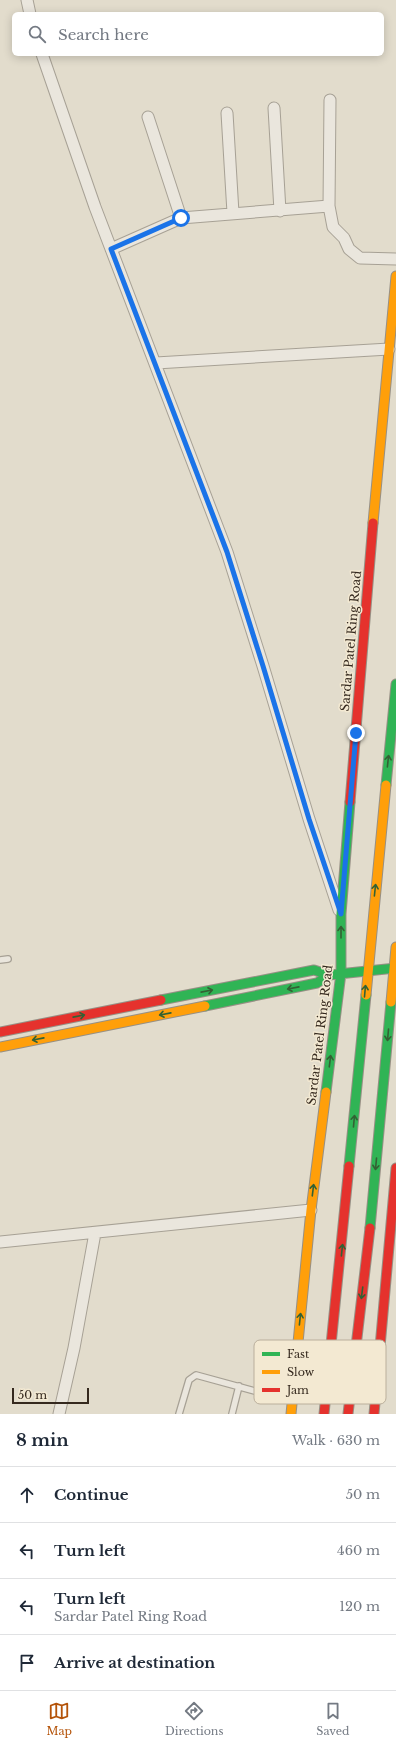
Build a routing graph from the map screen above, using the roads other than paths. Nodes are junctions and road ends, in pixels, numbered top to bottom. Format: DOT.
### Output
graph roads {
  1 [pos="27,0"];
  2 [pos="30,12"];
  3 [pos="43,56"];
  4 [pos="330,100"];
  5 [pos="274,108"];
  6 [pos="227,113"];
  7 [pos="148,117"];
  8 [pos="329,206"];
  9 [pos="280,210"];
  10 [pos="233,214"];
  11 [pos="181,218"];
  12 [pos="111,249"];
  13 [pos="396,259"];
  14 [pos="396,276"];
  15 [pos="389,349"];
  16 [pos="156,363"];
  17 [pos="396,684"];
  18 [pos="341,914"];
  19 [pos="396,947"];
  20 [pos="8,959"];
  21 [pos="0,960"];
  22 [pos="395,968"];
  23 [pos="367,971"];
  24 [pos="341,973"];
  25 [pos="329,975"];
  26 [pos="0,1032"];
  27 [pos="0,1047"];
  28 [pos="396,1168"];
  29 [pos="311,1210"];
  30 [pos="371,1220"];
  31 [pos="394,1224"];
  32 [pos="95,1233"];
  33 [pos="0,1242"];
  34 [pos="298,1340"];
  35 [pos="332,1340"];
  36 [pos="357,1340"];
  37 [pos="382,1340"];
  38 [pos="239,1386"];
  39 [pos="254,1390"];
  40 [pos="292,1404"];
  41 [pos="325,1404"];
  42 [pos="349,1404"];
  43 [pos="375,1404"];
  44 [pos="59,1414"];
  45 [pos="179,1414"];
  46 [pos="232,1414"];
  47 [pos="290,1414"];
  48 [pos="324,1414"];
  49 [pos="348,1414"];
  50 [pos="374,1414"];
  1 -- 2 [label="street"];
  3 -- 12 [label="street"];
  4 -- 8 [label="street"];
  5 -- 9 [label="street"];
  6 -- 10 [label="street"];
  7 -- 11 [label="street"];
  8 -- 9 [label="street"];
  8 -- 13 [label="street"];
  9 -- 10 [label="street"];
  10 -- 11 [label="street"];
  11 -- 12 [label="street"];
  12 -- 16 [label="street"];
  14 -- 15 [label="main road, Sardar Patel Ring Road"];
  15 -- 16 [label="street"];
  15 -- 18 [label="main road, Sardar Patel Ring Road"];
  16 -- 18 [label="street"];
  23 -- 17 [label="main road, one-way"];
  24 -- 18 [label="main road, Sardar Patel Ring Road, one-way"];
  19 -- 22 [label="main road"];
  20 -- 21 [label="lane"];
  22 -- 23 [label="main road"];
  22 -- 30 [label="main road, one-way"];
  23 -- 24 [label="main road"];
  35 -- 23 [label="main road, one-way"];
  24 -- 25 [label="main road"];
  29 -- 24 [label="main road, Sardar Patel Ring Road, one-way"];
  26 -- 25 [label="main road, one-way"];
  25 -- 27 [label="main road, one-way"];
  28 -- 31 [label="main road"];
  29 -- 32 [label="street"];
  34 -- 29 [label="main road, Sardar Patel Ring Road, one-way"];
  30 -- 31 [label="street"];
  30 -- 36 [label="main road, one-way"];
  31 -- 37 [label="main road"];
  32 -- 33 [label="street"];
  32 -- 44 [label="street"];
  38 -- 39 [label="lane"];
  38 -- 45 [label="lane"];
  38 -- 46 [label="lane"];
  40 -- 47 [label="main road, Sardar Patel Ring Road"];
  41 -- 48 [label="main road"];
  42 -- 49 [label="main road"];
  43 -- 50 [label="main road"];
}
